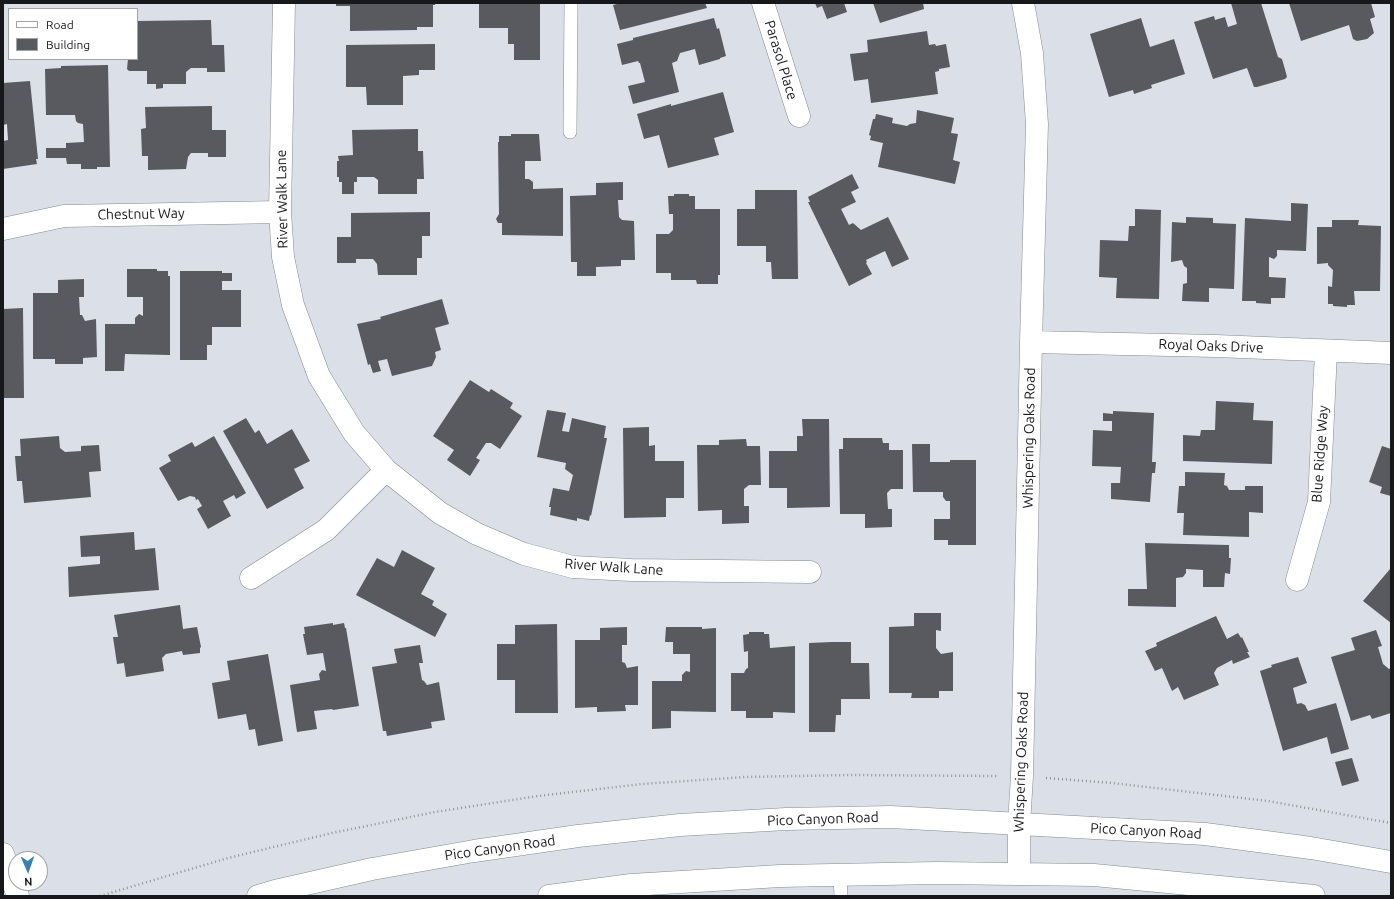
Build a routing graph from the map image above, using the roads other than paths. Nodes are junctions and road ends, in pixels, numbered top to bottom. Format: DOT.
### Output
graph roads {
  1 [pos="284,3"];
  2 [pos="571,3"];
  3 [pos="764,3"];
  4 [pos="1023,3"];
  5 [pos="799,116"];
  6 [pos="570,132"];
  7 [pos="280,212"];
  8 [pos="3,229"];
  9 [pos="1031,342"];
  10 [pos="1326,350"];
  11 [pos="1391,353"];
  12 [pos="386,470"];
  13 [pos="810,572"];
  14 [pos="251,578"];
  15 [pos="1296,580"];
  16 [pos="1019,824"];
  17 [pos="3,854"];
  18 [pos="1391,862"];
  19 [pos="1019,874"];
  20 [pos="840,875"];
  21 [pos="18,896"];
  22 [pos="258,896"];
  23 [pos="549,896"];
  24 [pos="841,896"];
  25 [pos="1314,896"];
  1 -- 7 [label="street, River Walk Lane"];
  2 -- 6 [label="lane"];
  3 -- 5 [label="street, Parasol Place"];
  4 -- 9 [label="street, Whispering Oaks Road"];
  7 -- 8 [label="street, Chestnut Way"];
  7 -- 12 [label="street, River Walk Lane"];
  9 -- 10 [label="street, Royal Oaks Drive"];
  9 -- 16 [label="street, Whispering Oaks Road"];
  10 -- 11 [label="street, Royal Oaks Drive"];
  10 -- 15 [label="street, Blue Ridge Way"];
  12 -- 13 [label="street, River Walk Lane"];
  12 -- 14 [label="street"];
  16 -- 18 [label="street, Pico Canyon Road"];
  16 -- 19 [label="street, Whispering Oaks Road"];
  16 -- 22 [label="street, Pico Canyon Road"];
  17 -- 21 [label="street"];
  19 -- 20 [label="street"];
  19 -- 25 [label="street"];
  20 -- 23 [label="street"];
  20 -- 24 [label="lane"];
}
